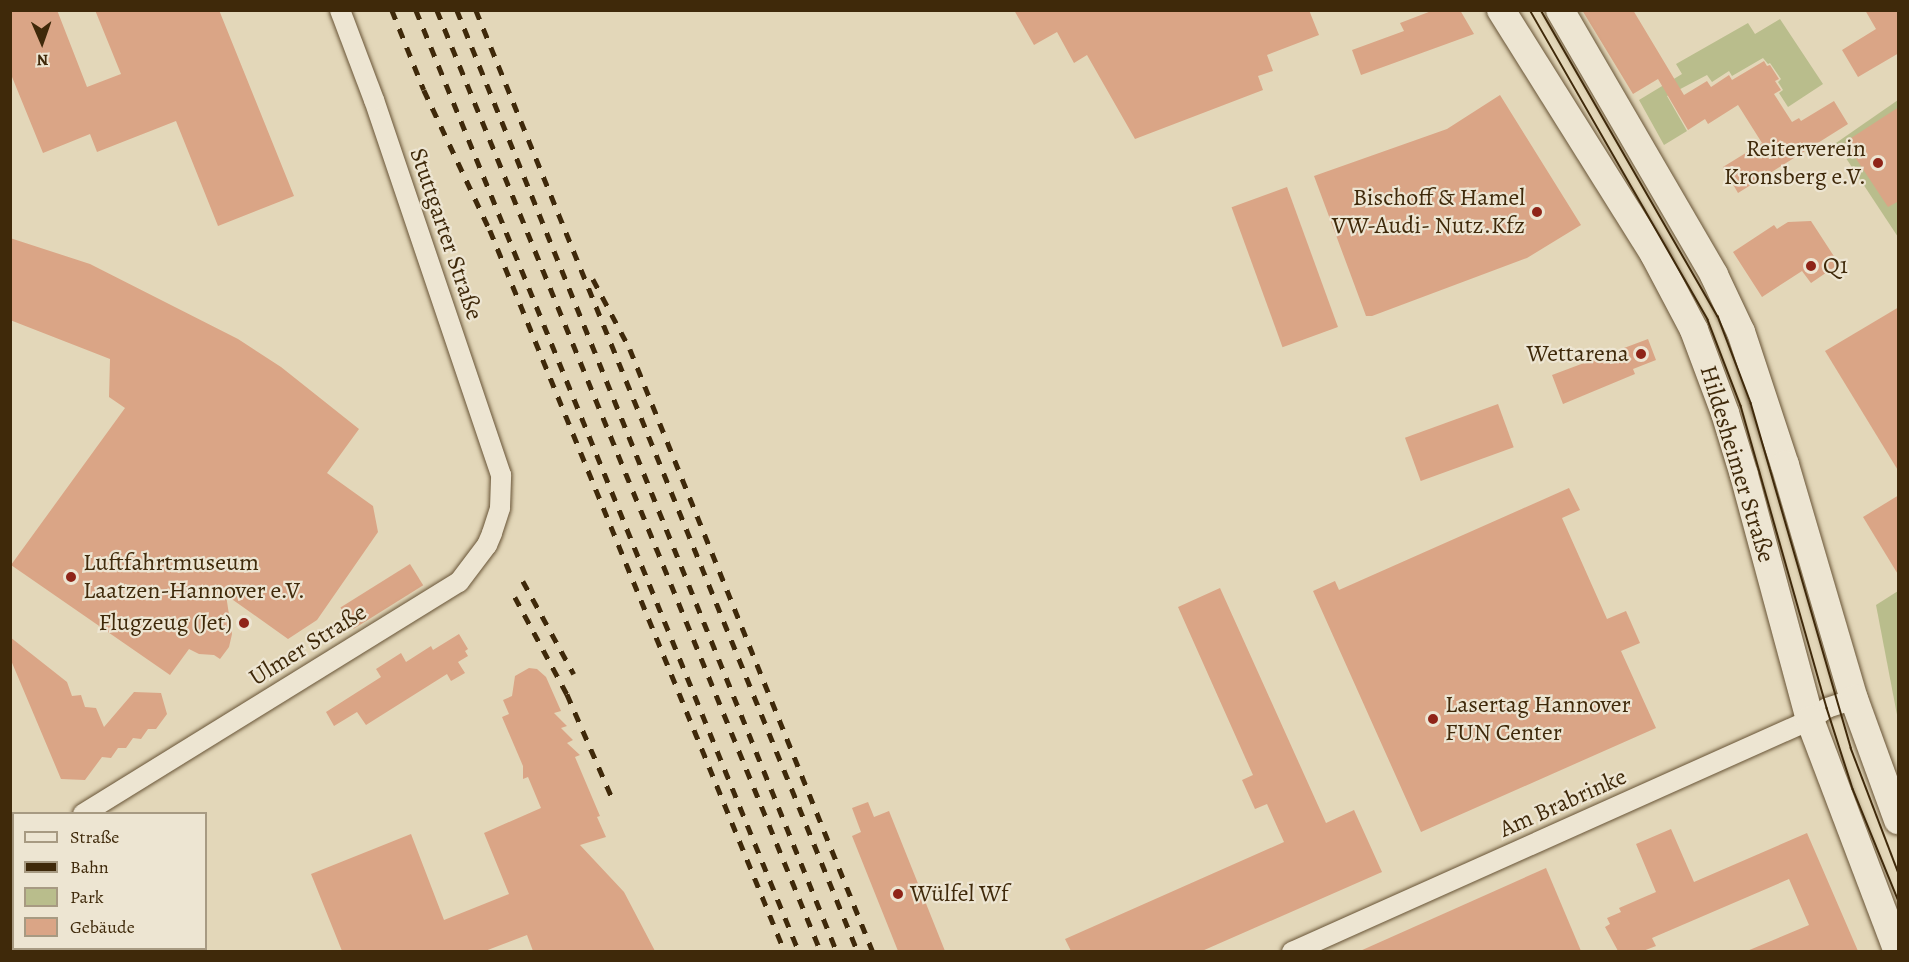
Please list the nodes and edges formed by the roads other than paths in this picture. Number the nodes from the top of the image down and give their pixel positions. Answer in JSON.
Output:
{"nodes":[{"id":1,"x":340,"y":10,"type":"edge"},
{"id":2,"x":1502,"y":10,"type":"edge"},
{"id":3,"x":1560,"y":10,"type":"edge"},
{"id":4,"x":501,"y":475,"type":"joint"},
{"id":5,"x":1854,"y":699,"type":"junction"},
{"id":6,"x":1810,"y":720,"type":"junction"},
{"id":7,"x":84,"y":812,"type":"edge"},
{"id":8,"x":1899,"y":820,"type":"edge"},
{"id":9,"x":1292,"y":951,"type":"edge"},
{"id":10,"x":1898,"y":951,"type":"edge"}],
"edges":[{"from":1,"to":4,"type":"street","name":"Stuttgarter Straße"},
{"from":2,"to":6,"type":"main road","name":"Hildesheimer Straße"},
{"from":3,"to":5,"type":"main road","name":"Hildesheimer Straße"},
{"from":4,"to":7,"type":"street","name":"Ulmer Straße"},
{"from":5,"to":6,"type":"street","name":"Am Brabrinke"},
{"from":5,"to":8,"type":"main road","name":"Hildesheimer Straße"},
{"from":6,"to":9,"type":"street","name":"Am Brabrinke"},
{"from":6,"to":10,"type":"main road","name":"Hildesheimer Straße"}]}
